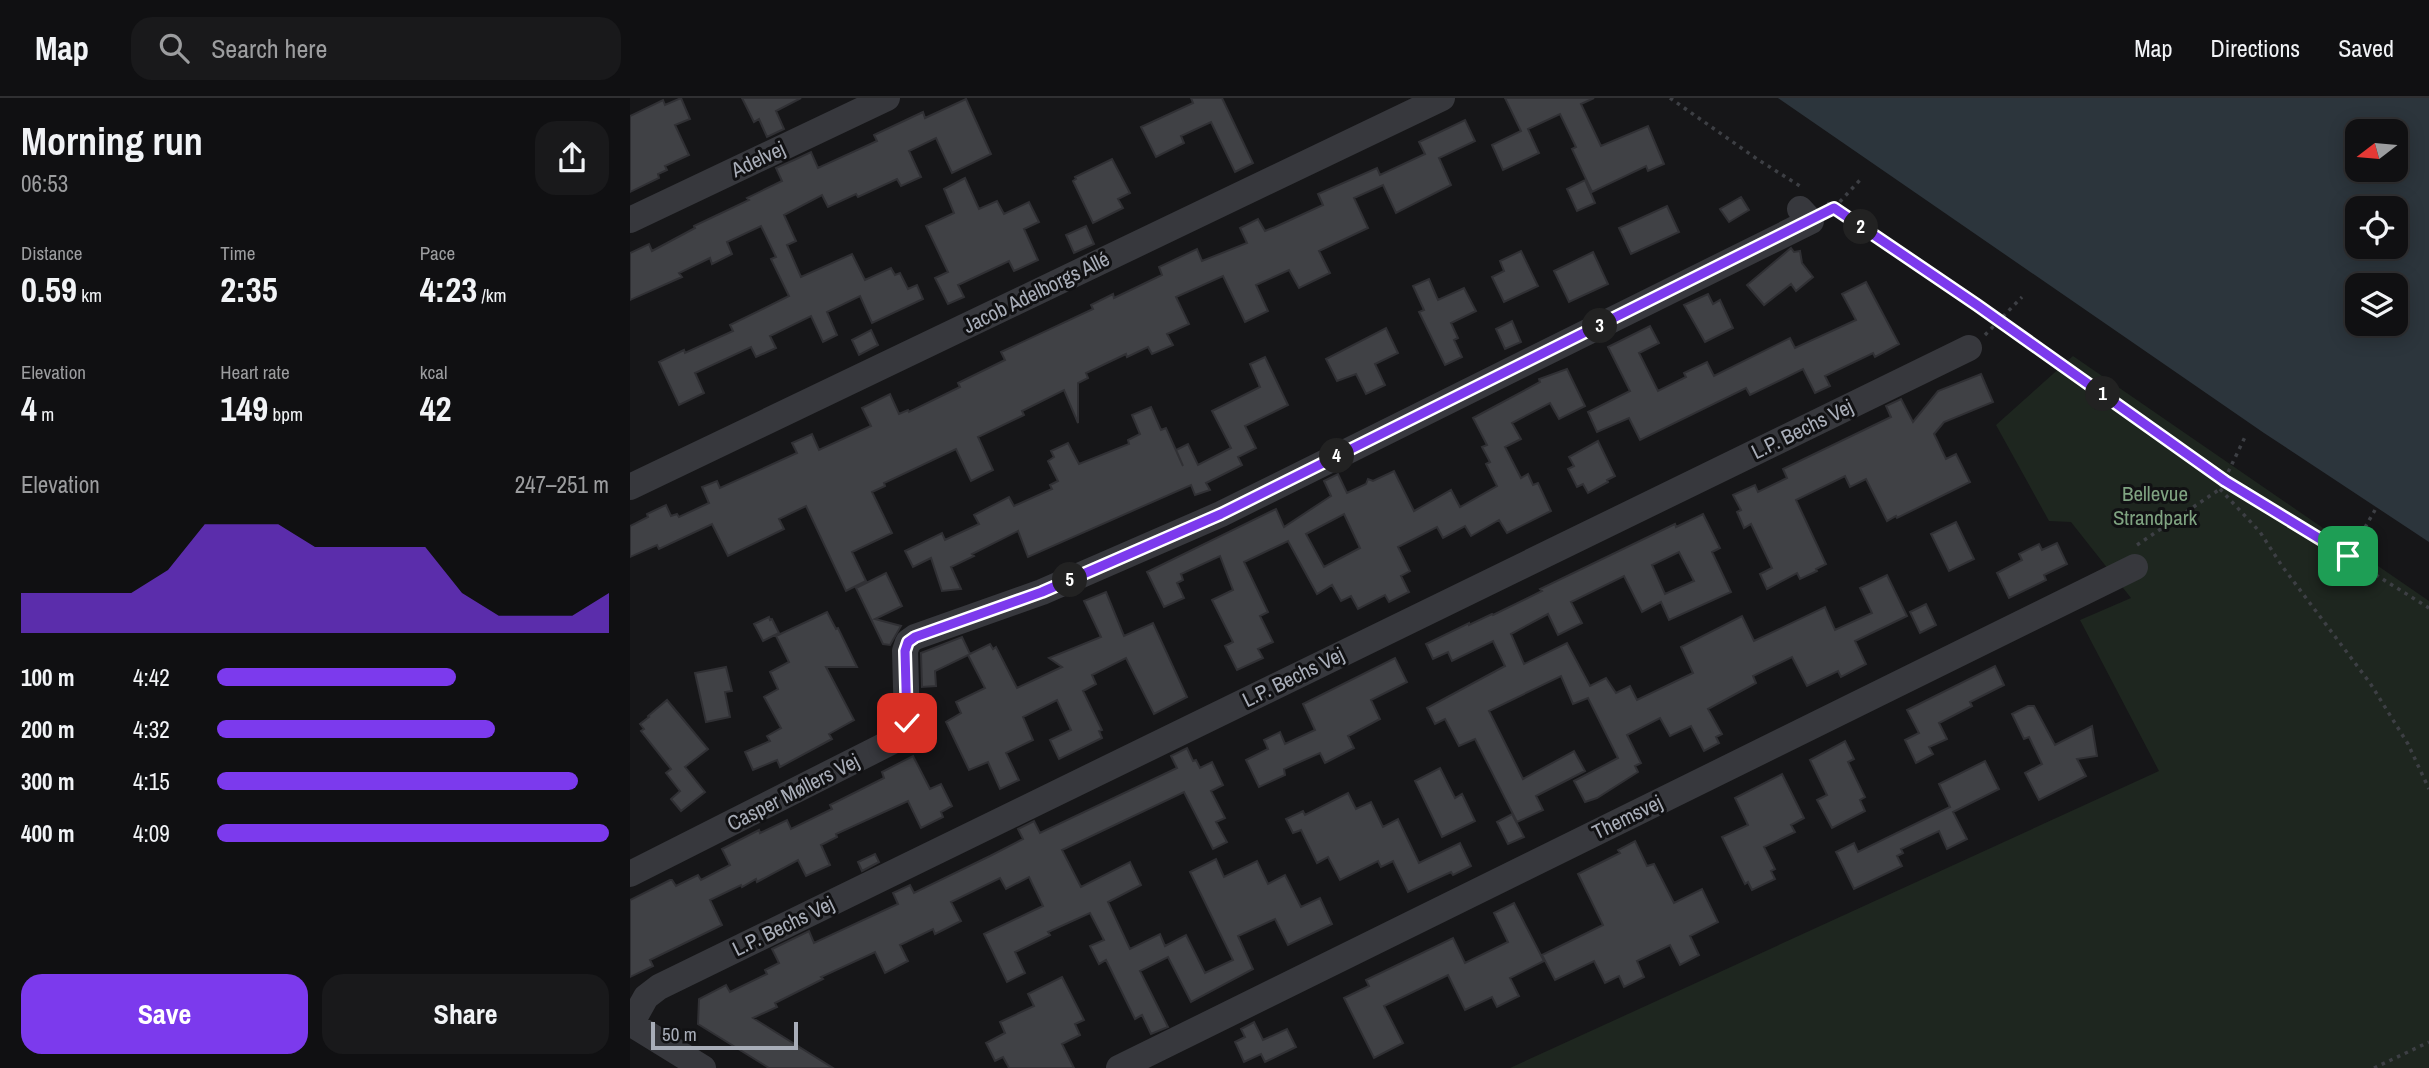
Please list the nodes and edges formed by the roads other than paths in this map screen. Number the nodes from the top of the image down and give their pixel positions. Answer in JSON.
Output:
{"nodes":[{"id":1,"x":887,"y":98,"type":"edge"},
{"id":2,"x":1442,"y":98,"type":"edge"},
{"id":3,"x":1811,"y":206,"type":"road end"},
{"id":4,"x":630,"y":220,"type":"edge"},
{"id":5,"x":1969,"y":348,"type":"road end"},
{"id":6,"x":630,"y":487,"type":"edge"},
{"id":7,"x":2136,"y":567,"type":"road end"},
{"id":8,"x":630,"y":874,"type":"edge"},
{"id":9,"x":630,"y":1023,"type":"edge"},
{"id":10,"x":670,"y":1060,"type":"edge"},
{"id":11,"x":703,"y":1068,"type":"edge"},
{"id":12,"x":1119,"y":1068,"type":"edge"}],
"edges":[{"from":1,"to":4,"type":"street","name":"Adelvej"},
{"from":2,"to":6,"type":"street","name":"Jacob Adelborgs Allé"},
{"from":3,"to":8,"type":"street","name":"Casper Møllers Vej"},
{"from":5,"to":9,"type":"street","name":"L.P. Bechs Vej"},
{"from":7,"to":12,"type":"street","name":"Themsvej"},
{"from":9,"to":10,"type":"street"},
{"from":10,"to":11,"type":"street"}]}
